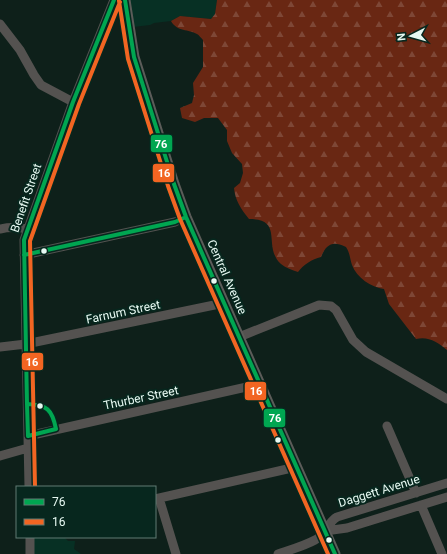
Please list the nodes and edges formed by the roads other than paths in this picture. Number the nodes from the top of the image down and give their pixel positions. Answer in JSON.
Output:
{"nodes":[{"id":1,"x":114,"y":0,"type":"edge"},
{"id":2,"x":125,"y":0,"type":"edge"},
{"id":3,"x":0,"y":24,"type":"edge"},
{"id":4,"x":74,"y":102,"type":"junction"},
{"id":5,"x":186,"y":217,"type":"junction"},
{"id":6,"x":0,"y":229,"type":"edge"},
{"id":7,"x":27,"y":230,"type":"junction"},
{"id":8,"x":24,"y":256,"type":"junction"},
{"id":9,"x":224,"y":302,"type":"junction"},
{"id":10,"x":239,"y":336,"type":"junction"},
{"id":11,"x":26,"y":344,"type":"junction"},
{"id":12,"x":0,"y":347,"type":"edge"},
{"id":13,"x":260,"y":384,"type":"junction"},
{"id":14,"x":447,"y":399,"type":"edge"},
{"id":15,"x":387,"y":426,"type":"dead end"},
{"id":16,"x":28,"y":436,"type":"junction"},
{"id":17,"x":28,"y":448,"type":"junction"},
{"id":18,"x":0,"y":456,"type":"edge"},
{"id":19,"x":296,"y":467,"type":"junction"},
{"id":20,"x":447,"y":483,"type":"edge"},
{"id":21,"x":29,"y":486,"type":"edge"},
{"id":22,"x":416,"y":493,"type":"junction"},
{"id":23,"x":447,"y":497,"type":"edge"},
{"id":24,"x":157,"y":499,"type":"edge"},
{"id":25,"x":421,"y":505,"type":"junction"},
{"id":26,"x":325,"y":531,"type":"junction"},
{"id":27,"x":30,"y":538,"type":"edge"},
{"id":28,"x":30,"y":554,"type":"edge"},
{"id":29,"x":176,"y":554,"type":"edge"},
{"id":30,"x":278,"y":554,"type":"edge"},
{"id":31,"x":335,"y":554,"type":"edge"},
{"id":32,"x":442,"y":554,"type":"edge"}],
"edges":[{"from":1,"to":4,"type":"street","name":"Benefit Street"},
{"from":2,"to":5,"type":"main road","name":"Central Avenue"},
{"from":3,"to":4,"type":"street"},
{"from":4,"to":7,"type":"street","name":"Benefit Street"},
{"from":5,"to":8,"type":"street"},
{"from":5,"to":9,"type":"main road","name":"Central Avenue"},
{"from":6,"to":7,"type":"street"},
{"from":7,"to":8,"type":"street","name":"Benefit Street"},
{"from":8,"to":11,"type":"street","name":"Benefit Street"},
{"from":9,"to":10,"type":"main road","name":"Central Avenue"},
{"from":9,"to":11,"type":"street","name":"Farnum Street"},
{"from":10,"to":13,"type":"main road","name":"Central Avenue"},
{"from":10,"to":14,"type":"street"},
{"from":11,"to":12,"type":"street","name":"Farnum Street"},
{"from":11,"to":16,"type":"street","name":"Benefit Street"},
{"from":13,"to":16,"type":"street","name":"Thurber Street"},
{"from":13,"to":19,"type":"main road","name":"Central Avenue"},
{"from":15,"to":22,"type":"street"},
{"from":16,"to":17,"type":"street","name":"Benefit Street"},
{"from":17,"to":18,"type":"street"},
{"from":17,"to":21,"type":"street","name":"Benefit Street"},
{"from":19,"to":24,"type":"street"},
{"from":19,"to":26,"type":"main road","name":"Central Avenue"},
{"from":20,"to":22,"type":"street","name":"Daggett Avenue"},
{"from":22,"to":26,"type":"street","name":"Daggett Avenue"},
{"from":23,"to":25,"type":"street","name":"Daggett Avenue"},
{"from":24,"to":29,"type":"street"},
{"from":25,"to":26,"type":"street","name":"Daggett Avenue"},
{"from":25,"to":32,"type":"street"},
{"from":26,"to":30,"type":"street","name":"Daggett Avenue"},
{"from":26,"to":31,"type":"main road","name":"Central Avenue"},
{"from":27,"to":28,"type":"street"}]}
